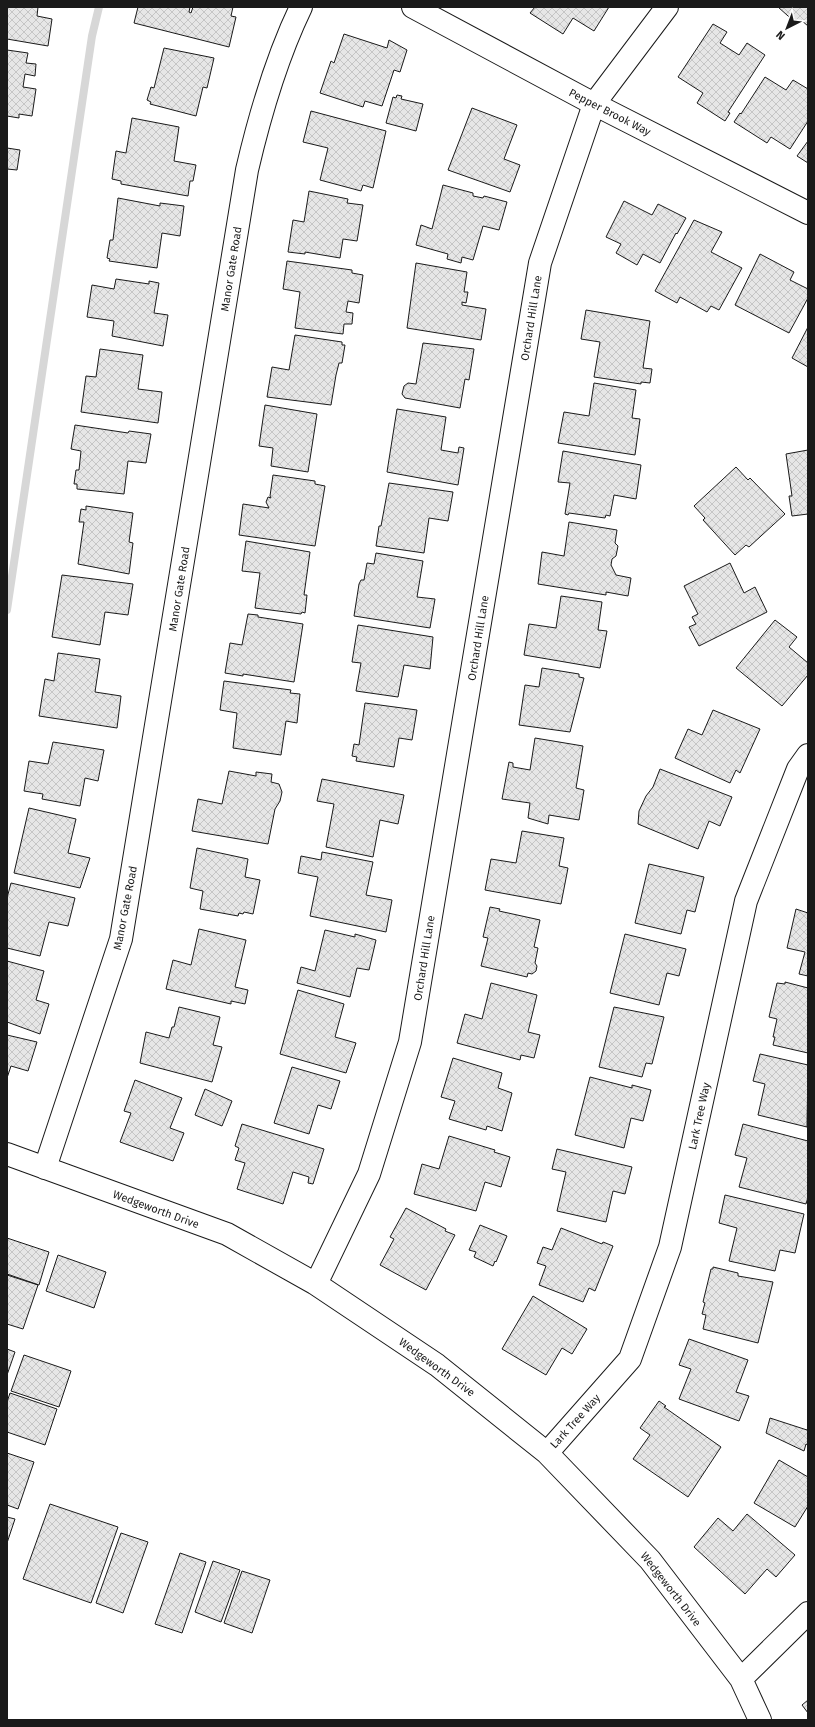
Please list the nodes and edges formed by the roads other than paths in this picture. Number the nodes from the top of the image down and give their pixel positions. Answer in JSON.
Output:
{"nodes":[{"id":1,"x":301,"y":7,"type":"edge"},
{"id":2,"x":414,"y":7,"type":"edge"},
{"id":3,"x":666,"y":7,"type":"edge"},
{"id":4,"x":594,"y":104,"type":"junction"},
{"id":5,"x":808,"y":213,"type":"edge"},
{"id":6,"x":808,"y":755,"type":"edge"},
{"id":7,"x":7,"y":1154,"type":"edge"},
{"id":8,"x":45,"y":1168,"type":"junction"},
{"id":9,"x":316,"y":1284,"type":"junction"},
{"id":10,"x":547,"y":1453,"type":"junction"},
{"id":11,"x":808,"y":1613,"type":"edge"},
{"id":12,"x":741,"y":1679,"type":"junction"},
{"id":13,"x":760,"y":1720,"type":"edge"}],
"edges":[{"from":1,"to":8,"type":"street","name":"Manor Gate Road"},
{"from":2,"to":4,"type":"street","name":"Pepper Brook Way"},
{"from":3,"to":4,"type":"street","name":"Orchard Hill Lane"},
{"from":4,"to":5,"type":"street","name":"Pepper Brook Way"},
{"from":4,"to":9,"type":"street","name":"Orchard Hill Lane"},
{"from":6,"to":10,"type":"street","name":"Lark Tree Way"},
{"from":7,"to":8,"type":"street","name":"Wedgeworth Drive"},
{"from":8,"to":9,"type":"street","name":"Wedgeworth Drive"},
{"from":9,"to":10,"type":"street","name":"Wedgeworth Drive"},
{"from":10,"to":12,"type":"street","name":"Wedgeworth Drive"},
{"from":11,"to":12,"type":"street"},
{"from":12,"to":13,"type":"street","name":"Wedgeworth Drive"}]}
